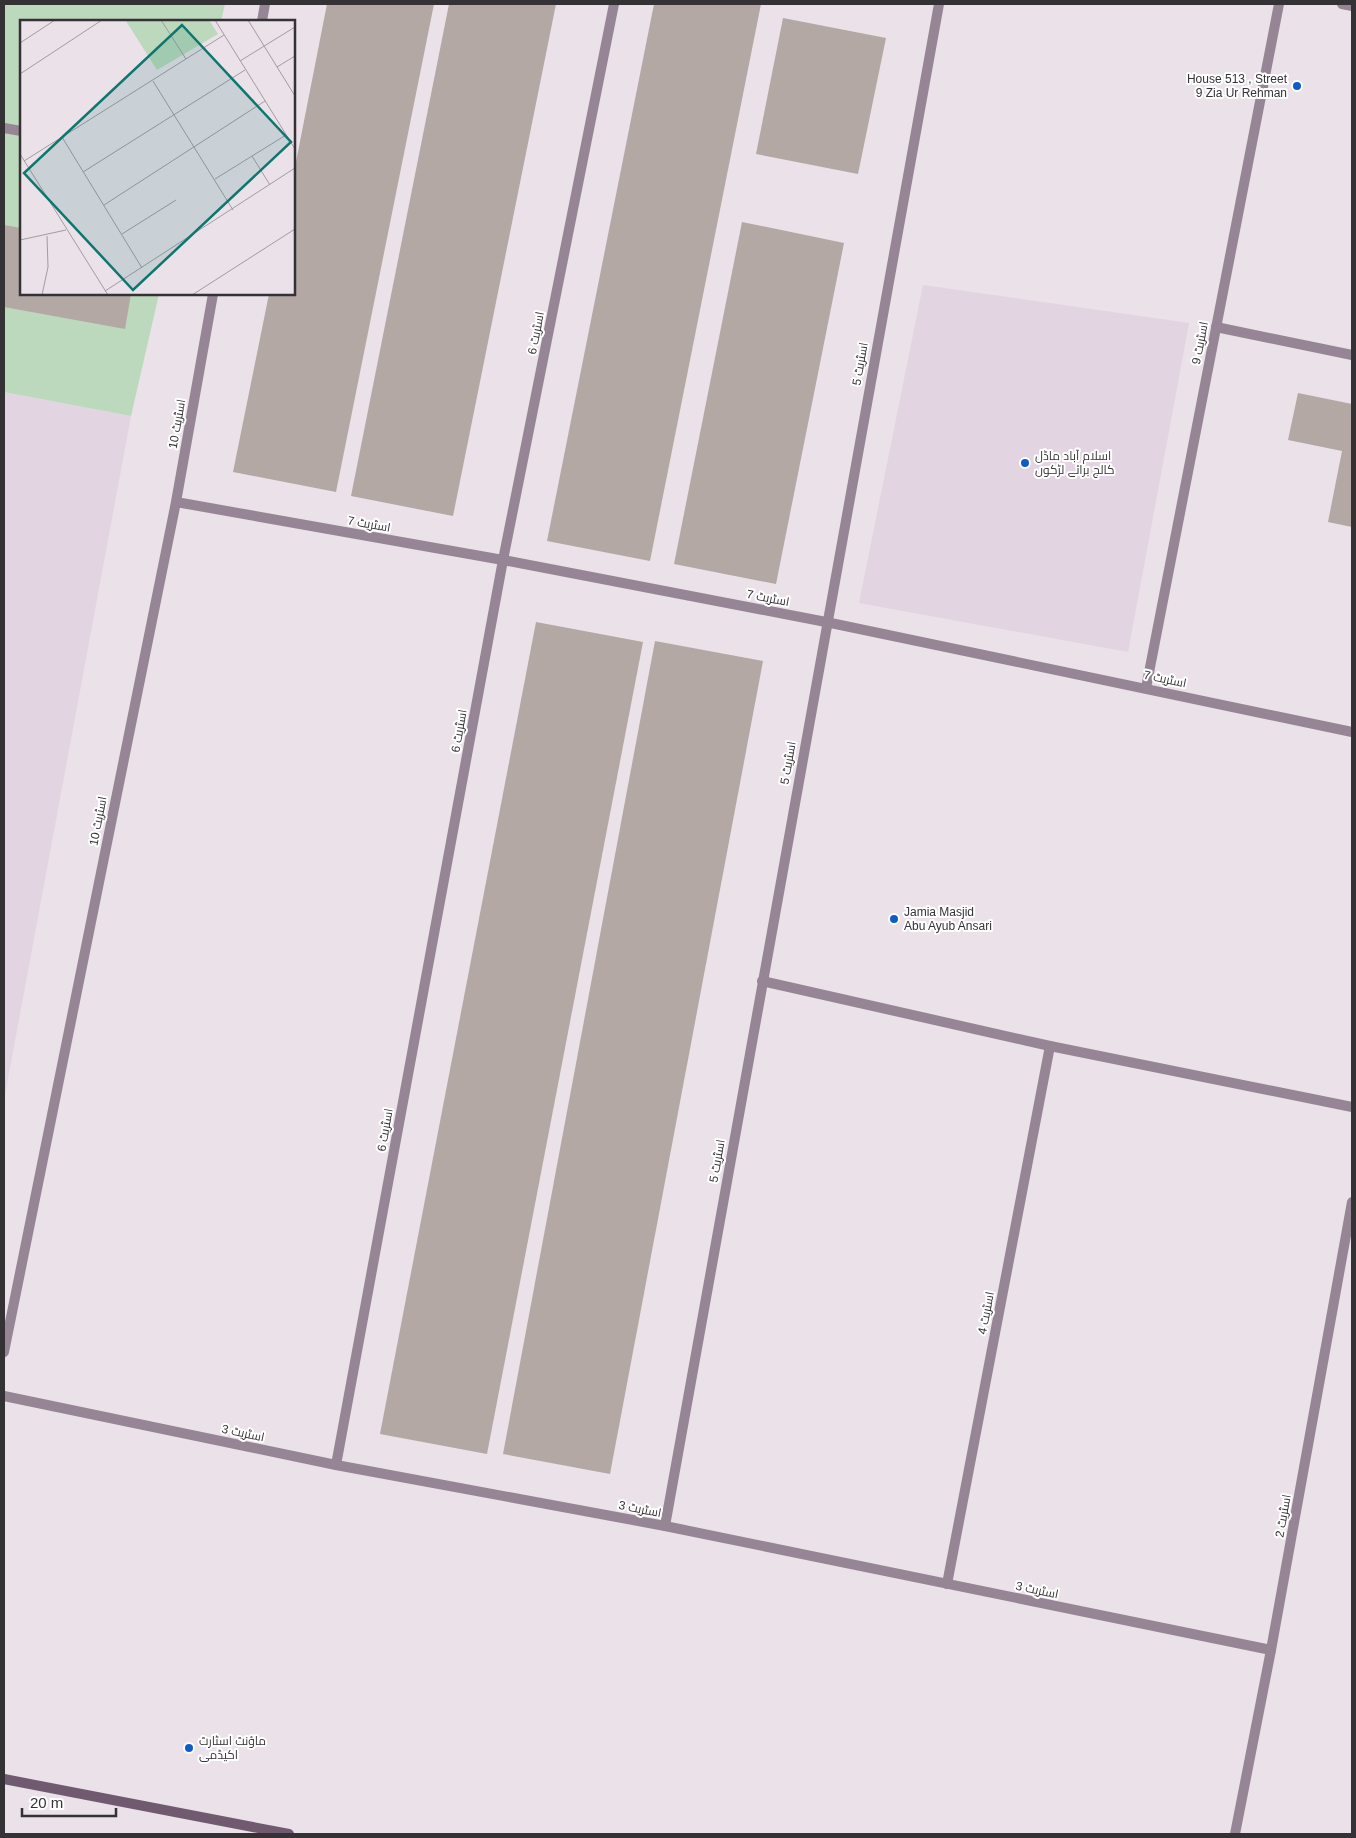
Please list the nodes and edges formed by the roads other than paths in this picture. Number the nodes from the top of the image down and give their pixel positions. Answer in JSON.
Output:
{"nodes":[{"id":1,"x":265,"y":4,"type":"edge"},
{"id":2,"x":614,"y":4,"type":"edge"},
{"id":3,"x":939,"y":4,"type":"edge"},
{"id":4,"x":1279,"y":4,"type":"edge"},
{"id":5,"x":1342,"y":4,"type":"edge"},
{"id":6,"x":1352,"y":6,"type":"edge"},
{"id":7,"x":262,"y":20,"type":"edge"},
{"id":8,"x":4,"y":128,"type":"edge"},
{"id":9,"x":20,"y":131,"type":"edge"},
{"id":10,"x":213,"y":295,"type":"edge"},
{"id":11,"x":1216,"y":327,"type":"junction"},
{"id":12,"x":1352,"y":354,"type":"edge"},
{"id":13,"x":176,"y":502,"type":"junction"},
{"id":14,"x":503,"y":560,"type":"junction"},
{"id":15,"x":826,"y":622,"type":"junction"},
{"id":16,"x":1146,"y":688,"type":"junction"},
{"id":17,"x":1352,"y":732,"type":"edge"},
{"id":18,"x":762,"y":981,"type":"junction"},
{"id":19,"x":1050,"y":1046,"type":"junction"},
{"id":20,"x":1352,"y":1107,"type":"edge"},
{"id":21,"x":1352,"y":1202,"type":"edge"},
{"id":22,"x":4,"y":1352,"type":"edge"},
{"id":23,"x":4,"y":1396,"type":"edge"},
{"id":24,"x":336,"y":1465,"type":"junction"},
{"id":25,"x":665,"y":1526,"type":"junction"},
{"id":26,"x":947,"y":1584,"type":"junction"},
{"id":27,"x":1271,"y":1650,"type":"junction"},
{"id":28,"x":4,"y":1779,"type":"edge"},
{"id":29,"x":289,"y":1834,"type":"edge"},
{"id":30,"x":1235,"y":1834,"type":"edge"}],
"edges":[{"from":1,"to":7,"type":"street"},
{"from":2,"to":14,"type":"street","name":"اسٹریٹ 6"},
{"from":3,"to":15,"type":"street","name":"اسٹریٹ 5"},
{"from":4,"to":11,"type":"street","name":"اسٹریٹ 9"},
{"from":5,"to":6,"type":"street"},
{"from":8,"to":9,"type":"street"},
{"from":10,"to":13,"type":"street","name":"اسٹریٹ 10"},
{"from":11,"to":12,"type":"street"},
{"from":11,"to":16,"type":"street","name":"اسٹریٹ 9"},
{"from":13,"to":14,"type":"street","name":"اسٹریٹ 7"},
{"from":13,"to":22,"type":"street","name":"اسٹریٹ 10"},
{"from":14,"to":15,"type":"street","name":"اسٹریٹ 7"},
{"from":14,"to":24,"type":"street","name":"اسٹریٹ 6"},
{"from":15,"to":16,"type":"street","name":"اسٹریٹ 7"},
{"from":15,"to":18,"type":"street","name":"اسٹریٹ 5"},
{"from":16,"to":17,"type":"street","name":"اسٹریٹ 7"},
{"from":18,"to":19,"type":"street"},
{"from":18,"to":25,"type":"street","name":"اسٹریٹ 5"},
{"from":19,"to":20,"type":"street"},
{"from":19,"to":26,"type":"street","name":"اسٹریٹ 4"},
{"from":21,"to":27,"type":"street","name":"اسٹریٹ 2"},
{"from":23,"to":24,"type":"street","name":"اسٹریٹ 3"},
{"from":24,"to":25,"type":"street","name":"اسٹریٹ 3"},
{"from":25,"to":26,"type":"street","name":"اسٹریٹ 3"},
{"from":26,"to":27,"type":"street","name":"اسٹریٹ 3"},
{"from":27,"to":30,"type":"street","name":"اسٹریٹ 2"},
{"from":28,"to":29,"type":"main road"}]}
